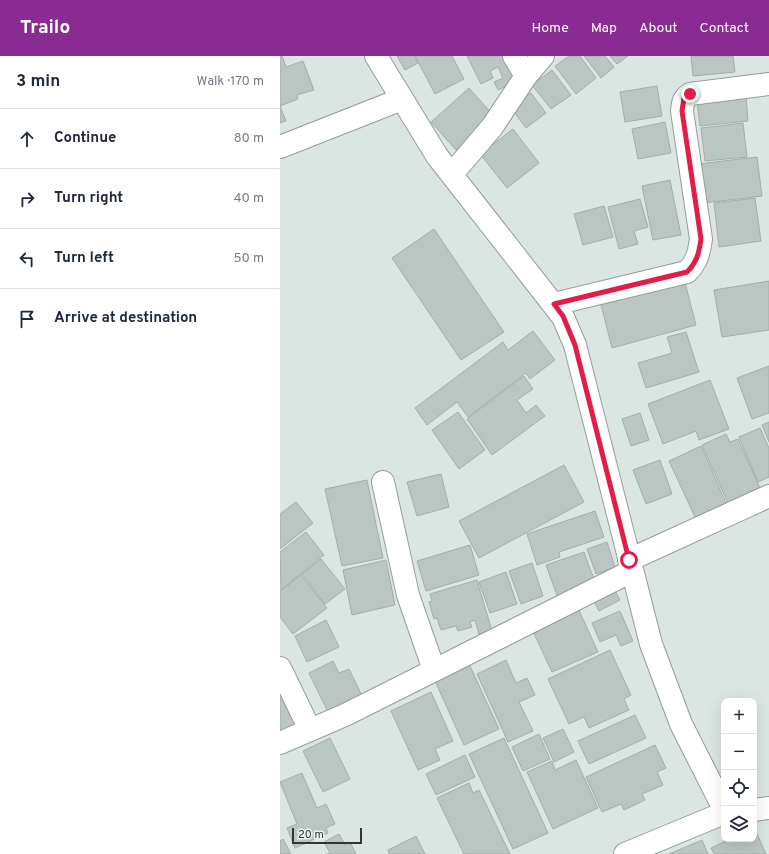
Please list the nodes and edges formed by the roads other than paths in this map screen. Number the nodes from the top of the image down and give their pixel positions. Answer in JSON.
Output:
{"nodes":[{"id":1,"x":376,"y":56,"type":"edge"},
{"id":2,"x":514,"y":56,"type":"edge"},
{"id":3,"x":543,"y":56,"type":"edge"},
{"id":4,"x":526,"y":76,"type":"junction"},
{"id":5,"x":769,"y":84,"type":"edge"},
{"id":6,"x":402,"y":99,"type":"junction"},
{"id":7,"x":280,"y":147,"type":"edge"},
{"id":8,"x":452,"y":174,"type":"junction"},
{"id":9,"x":554,"y":304,"type":"junction"},
{"id":10,"x":383,"y":482,"type":"dead end"},
{"id":11,"x":769,"y":496,"type":"edge"},
{"id":12,"x":630,"y":566,"type":"junction"},
{"id":13,"x":280,"y":668,"type":"edge"},
{"id":14,"x":434,"y":670,"type":"junction"},
{"id":15,"x":310,"y":730,"type":"junction"},
{"id":16,"x":280,"y":743,"type":"edge"},
{"id":17,"x":722,"y":806,"type":"edge"},
{"id":18,"x":769,"y":808,"type":"edge"},
{"id":19,"x":757,"y":810,"type":"edge"},
{"id":20,"x":721,"y":814,"type":"edge"},
{"id":21,"x":625,"y":854,"type":"edge"}],
"edges":[{"from":1,"to":6,"type":"street"},
{"from":2,"to":4,"type":"street"},
{"from":3,"to":4,"type":"street"},
{"from":4,"to":8,"type":"street"},
{"from":5,"to":9,"type":"street"},
{"from":6,"to":7,"type":"street"},
{"from":6,"to":8,"type":"street"},
{"from":8,"to":9,"type":"street"},
{"from":9,"to":12,"type":"street"},
{"from":10,"to":14,"type":"street"},
{"from":11,"to":12,"type":"street"},
{"from":12,"to":14,"type":"street"},
{"from":12,"to":17,"type":"street"},
{"from":13,"to":15,"type":"street"},
{"from":14,"to":15,"type":"street"},
{"from":15,"to":16,"type":"street"},
{"from":18,"to":19,"type":"street"},
{"from":20,"to":21,"type":"street"}]}
